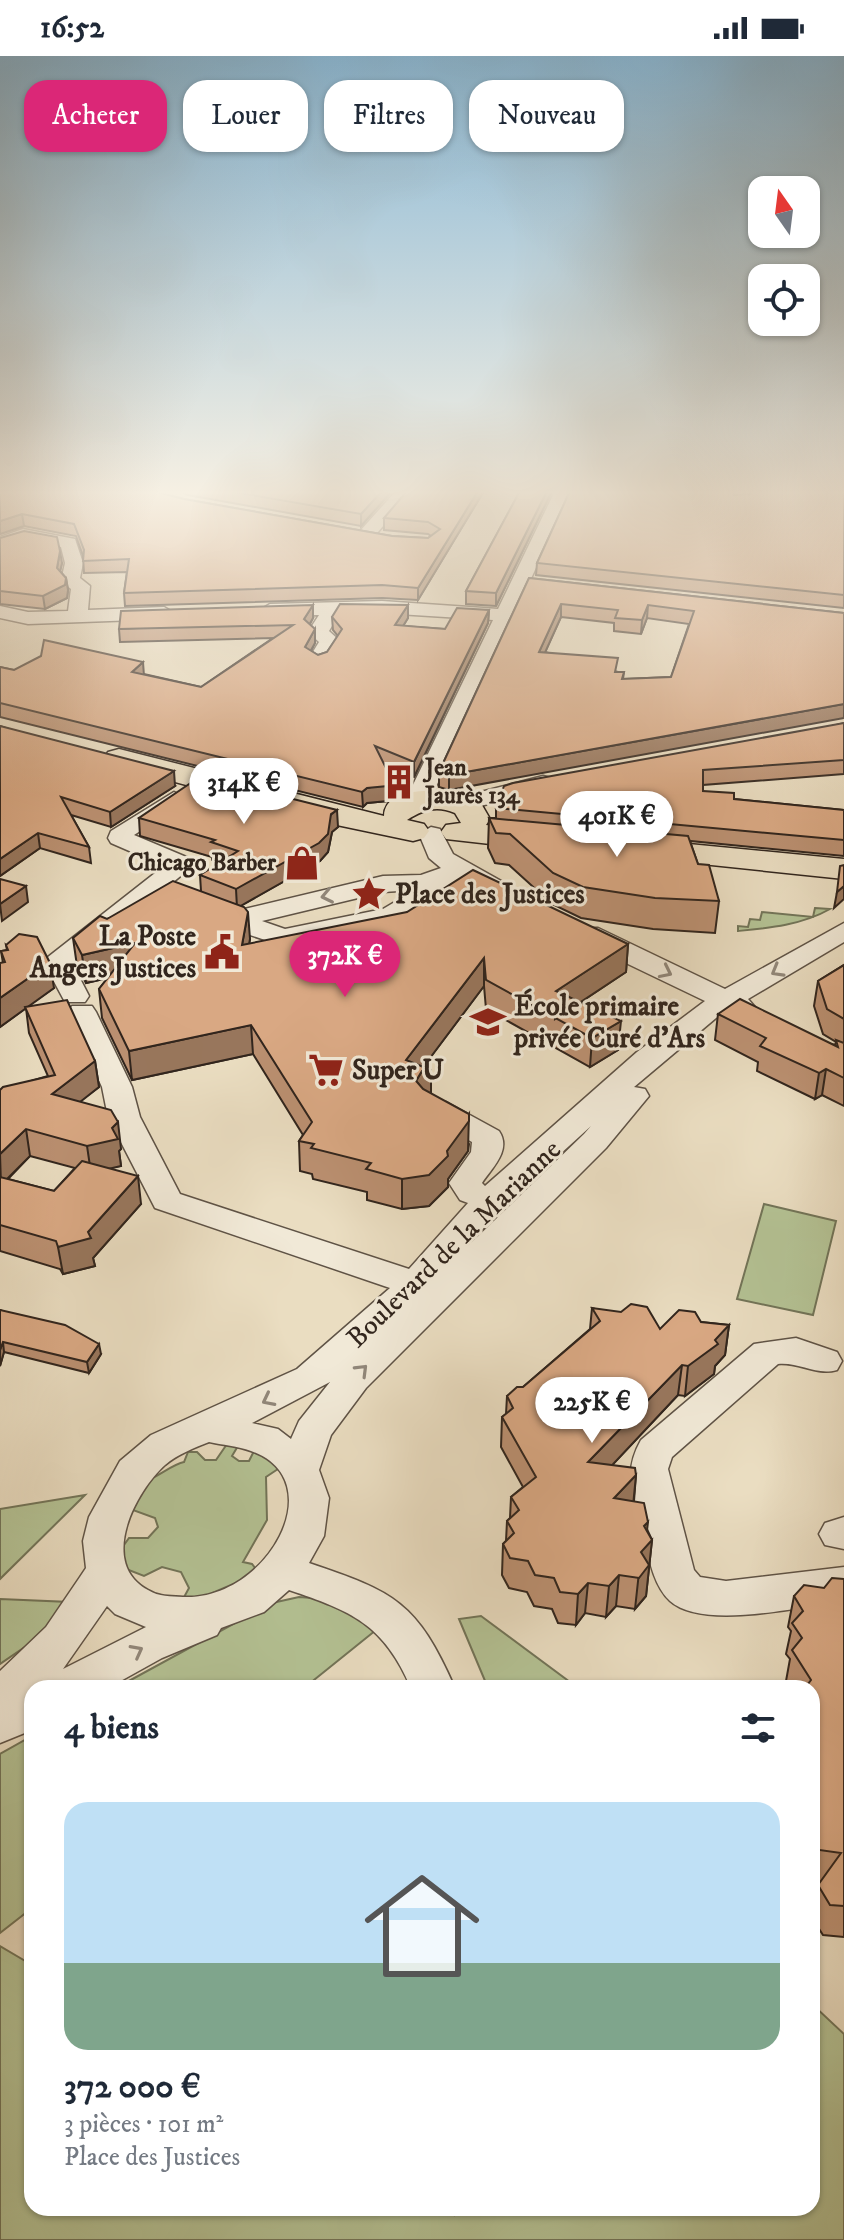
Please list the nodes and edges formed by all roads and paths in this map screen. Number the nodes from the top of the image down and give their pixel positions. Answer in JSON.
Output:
{"nodes":[{"id":1,"x":80,"y":593,"type":"edge"},
{"id":2,"x":515,"y":593,"type":"edge"},
{"id":3,"x":333,"y":608,"type":"junction"},
{"id":4,"x":251,"y":611,"type":"edge"},
{"id":5,"x":0,"y":612,"type":"edge"},
{"id":6,"x":188,"y":613,"type":"edge"},
{"id":7,"x":505,"y":615,"type":"junction"},
{"id":8,"x":77,"y":616,"type":"junction"},
{"id":9,"x":28,"y":618,"type":"junction"},
{"id":10,"x":0,"y":636,"type":"edge"},
{"id":11,"x":318,"y":660,"type":"edge"},
{"id":12,"x":87,"y":750,"type":"edge"},
{"id":13,"x":569,"y":778,"type":"edge"},
{"id":14,"x":203,"y":779,"type":"junction"},
{"id":15,"x":441,"y":829,"type":"junction"},
{"id":16,"x":844,"y":869,"type":"edge"},
{"id":17,"x":175,"y":896,"type":"junction"},
{"id":18,"x":525,"y":904,"type":"edge"},
{"id":19,"x":561,"y":921,"type":"edge"},
{"id":20,"x":844,"y":931,"type":"edge"},
{"id":21,"x":844,"y":955,"type":"edge"},
{"id":22,"x":746,"y":1009,"type":"junction"},
{"id":23,"x":435,"y":1109,"type":"edge"},
{"id":24,"x":490,"y":1200,"type":"junction"},
{"id":25,"x":429,"y":1288,"type":"junction"},
{"id":26,"x":824,"y":1361,"type":"dead end"},
{"id":27,"x":207,"y":1428,"type":"junction"},
{"id":28,"x":302,"y":1465,"type":"junction"},
{"id":29,"x":106,"y":1569,"type":"junction"},
{"id":30,"x":284,"y":1571,"type":"junction"},
{"id":31,"x":844,"y":1584,"type":"edge"},
{"id":32,"x":236,"y":1609,"type":"junction"},
{"id":33,"x":83,"y":1680,"type":"edge"},
{"id":34,"x":430,"y":1680,"type":"edge"},
{"id":35,"x":0,"y":1696,"type":"edge"},
{"id":36,"x":24,"y":1712,"type":"edge"},
{"id":37,"x":0,"y":1724,"type":"edge"}],
"edges":[{"from":1,"to":8,"type":"street"},
{"from":2,"to":7,"type":"street"},
{"from":3,"to":4,"type":"street"},
{"from":3,"to":7,"type":"street"},
{"from":3,"to":11,"type":"street"},
{"from":5,"to":9,"type":"street"},
{"from":6,"to":8,"type":"street"},
{"from":7,"to":15,"type":"street"},
{"from":8,"to":9,"type":"street"},
{"from":9,"to":10,"type":"street"},
{"from":12,"to":14,"type":"main road"},
{"from":13,"to":15,"type":"street"},
{"from":14,"to":15,"type":"main road"},
{"from":14,"to":17,"type":"street"},
{"from":15,"to":16,"type":"main road"},
{"from":15,"to":17,"type":"street"},
{"from":15,"to":18,"type":"street"},
{"from":17,"to":25,"type":"street"},
{"from":19,"to":22,"type":"street","one_way":true},
{"from":20,"to":22,"type":"street","name":"Boulevard de la Marianne","one_way":true},
{"from":21,"to":22,"type":"street","name":"Boulevard de la Marianne"},
{"from":22,"to":24,"type":"street","name":"Boulevard de la Marianne"},
{"from":22,"to":25,"type":"street","name":"Boulevard de la Marianne"},
{"from":23,"to":24,"type":"street"},
{"from":24,"to":25,"type":"street","name":"Boulevard de la Marianne"},
{"from":25,"to":27,"type":"street","name":"Boulevard de la Marianne","one_way":true},
{"from":28,"to":25,"type":"street","name":"Boulevard de la Marianne","one_way":true},
{"from":26,"to":31,"type":"street"},
{"from":27,"to":28,"type":"street"},
{"from":27,"to":29,"type":"street","name":"Boulevard de la Marianne"},
{"from":28,"to":30,"type":"street","name":"Boulevard de la Marianne"},
{"from":29,"to":32,"type":"street","name":"Boulevard de la Marianne"},
{"from":29,"to":35,"type":"street","name":"Boulevard de la Marianne"},
{"from":30,"to":32,"type":"street","name":"Boulevard de la Marianne"},
{"from":30,"to":34,"type":"street"},
{"from":33,"to":32,"type":"street","name":"Boulevard de la Marianne","one_way":true},
{"from":36,"to":37,"type":"street"}]}
